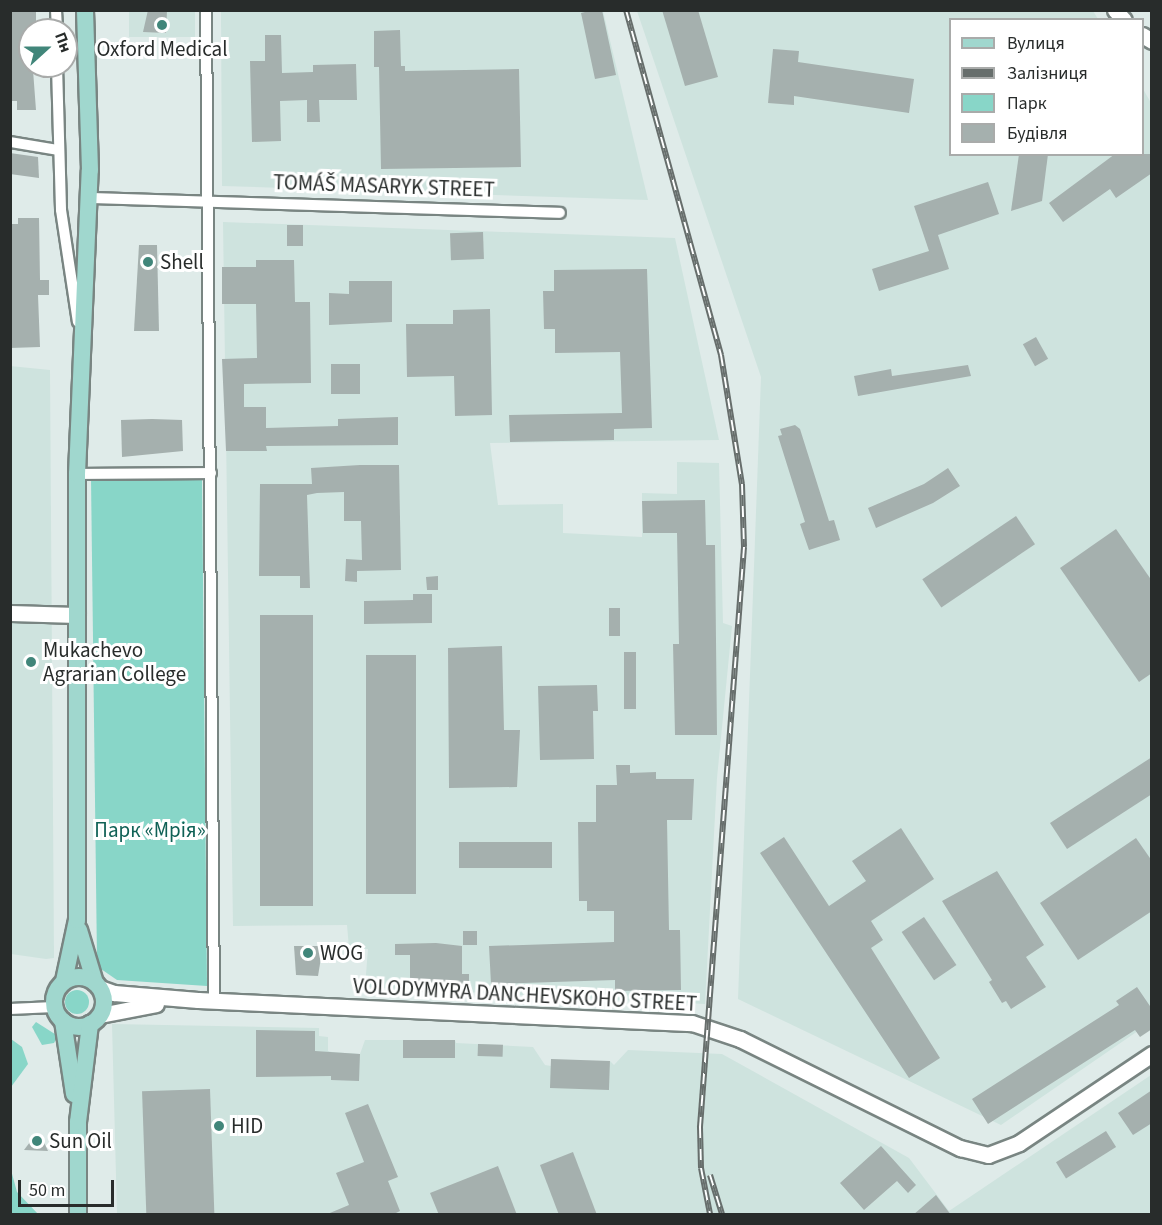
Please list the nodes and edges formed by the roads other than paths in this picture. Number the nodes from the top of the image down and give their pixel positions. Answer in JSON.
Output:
{"nodes":[{"id":1,"x":85,"y":10,"type":"edge"},
{"id":2,"x":206,"y":10,"type":"edge"},
{"id":3,"x":57,"y":78,"type":"edge"},
{"id":4,"x":10,"y":142,"type":"edge"},
{"id":5,"x":58,"y":150,"type":"junction"},
{"id":6,"x":89,"y":198,"type":"junction"},
{"id":7,"x":207,"y":203,"type":"junction"},
{"id":8,"x":560,"y":213,"type":"dead end"},
{"id":9,"x":81,"y":332,"type":"junction"},
{"id":10,"x":211,"y":473,"type":"junction"},
{"id":11,"x":77,"y":474,"type":"junction"},
{"id":12,"x":10,"y":613,"type":"edge"},
{"id":13,"x":77,"y":615,"type":"junction"},
{"id":14,"x":77,"y":920,"type":"junction"},
{"id":15,"x":64,"y":981,"type":"junction"},
{"id":16,"x":98,"y":986,"type":"junction"},
{"id":17,"x":198,"y":1000,"type":"junction"},
{"id":18,"x":214,"y":1000,"type":"junction"},
{"id":19,"x":10,"y":1009,"type":"edge"},
{"id":20,"x":59,"y":1014,"type":"junction"},
{"id":21,"x":95,"y":1020,"type":"junction"},
{"id":22,"x":1152,"y":1054,"type":"edge"},
{"id":23,"x":78,"y":1122,"type":"junction"},
{"id":24,"x":78,"y":1215,"type":"edge"}],
"edges":[{"from":1,"to":6,"type":"main road"},
{"from":2,"to":7,"type":"street"},
{"from":3,"to":5,"type":"street"},
{"from":4,"to":5,"type":"street"},
{"from":5,"to":9,"type":"street"},
{"from":6,"to":7,"type":"street","name":"TOMÁŠ MASARYK STREET"},
{"from":6,"to":9,"type":"main road"},
{"from":7,"to":8,"type":"street","name":"TOMÁŠ MASARYK STREET"},
{"from":7,"to":10,"type":"street"},
{"from":9,"to":11,"type":"main road"},
{"from":10,"to":11,"type":"street"},
{"from":10,"to":18,"type":"street"},
{"from":11,"to":13,"type":"main road"},
{"from":12,"to":13,"type":"street"},
{"from":13,"to":14,"type":"main road"},
{"from":14,"to":15,"type":"main road"},
{"from":14,"to":16,"type":"main road"},
{"from":15,"to":16,"type":"main road"},
{"from":15,"to":20,"type":"main road"},
{"from":16,"to":17,"type":"street","name":"VOLODYMYRA DANCHEVSKOHO STREET"},
{"from":16,"to":21,"type":"main road"},
{"from":17,"to":18,"type":"street","name":"VOLODYMYRA DANCHEVSKOHO STREET"},
{"from":17,"to":21,"type":"street","name":"VOLODYMYRA DANCHEVSKOHO STREET"},
{"from":18,"to":22,"type":"street","name":"VOLODYMYRA DANCHEVSKOHO STREET"},
{"from":19,"to":20,"type":"street"},
{"from":20,"to":21,"type":"main road"},
{"from":20,"to":23,"type":"main road"},
{"from":21,"to":23,"type":"main road"},
{"from":23,"to":24,"type":"main road"}]}
